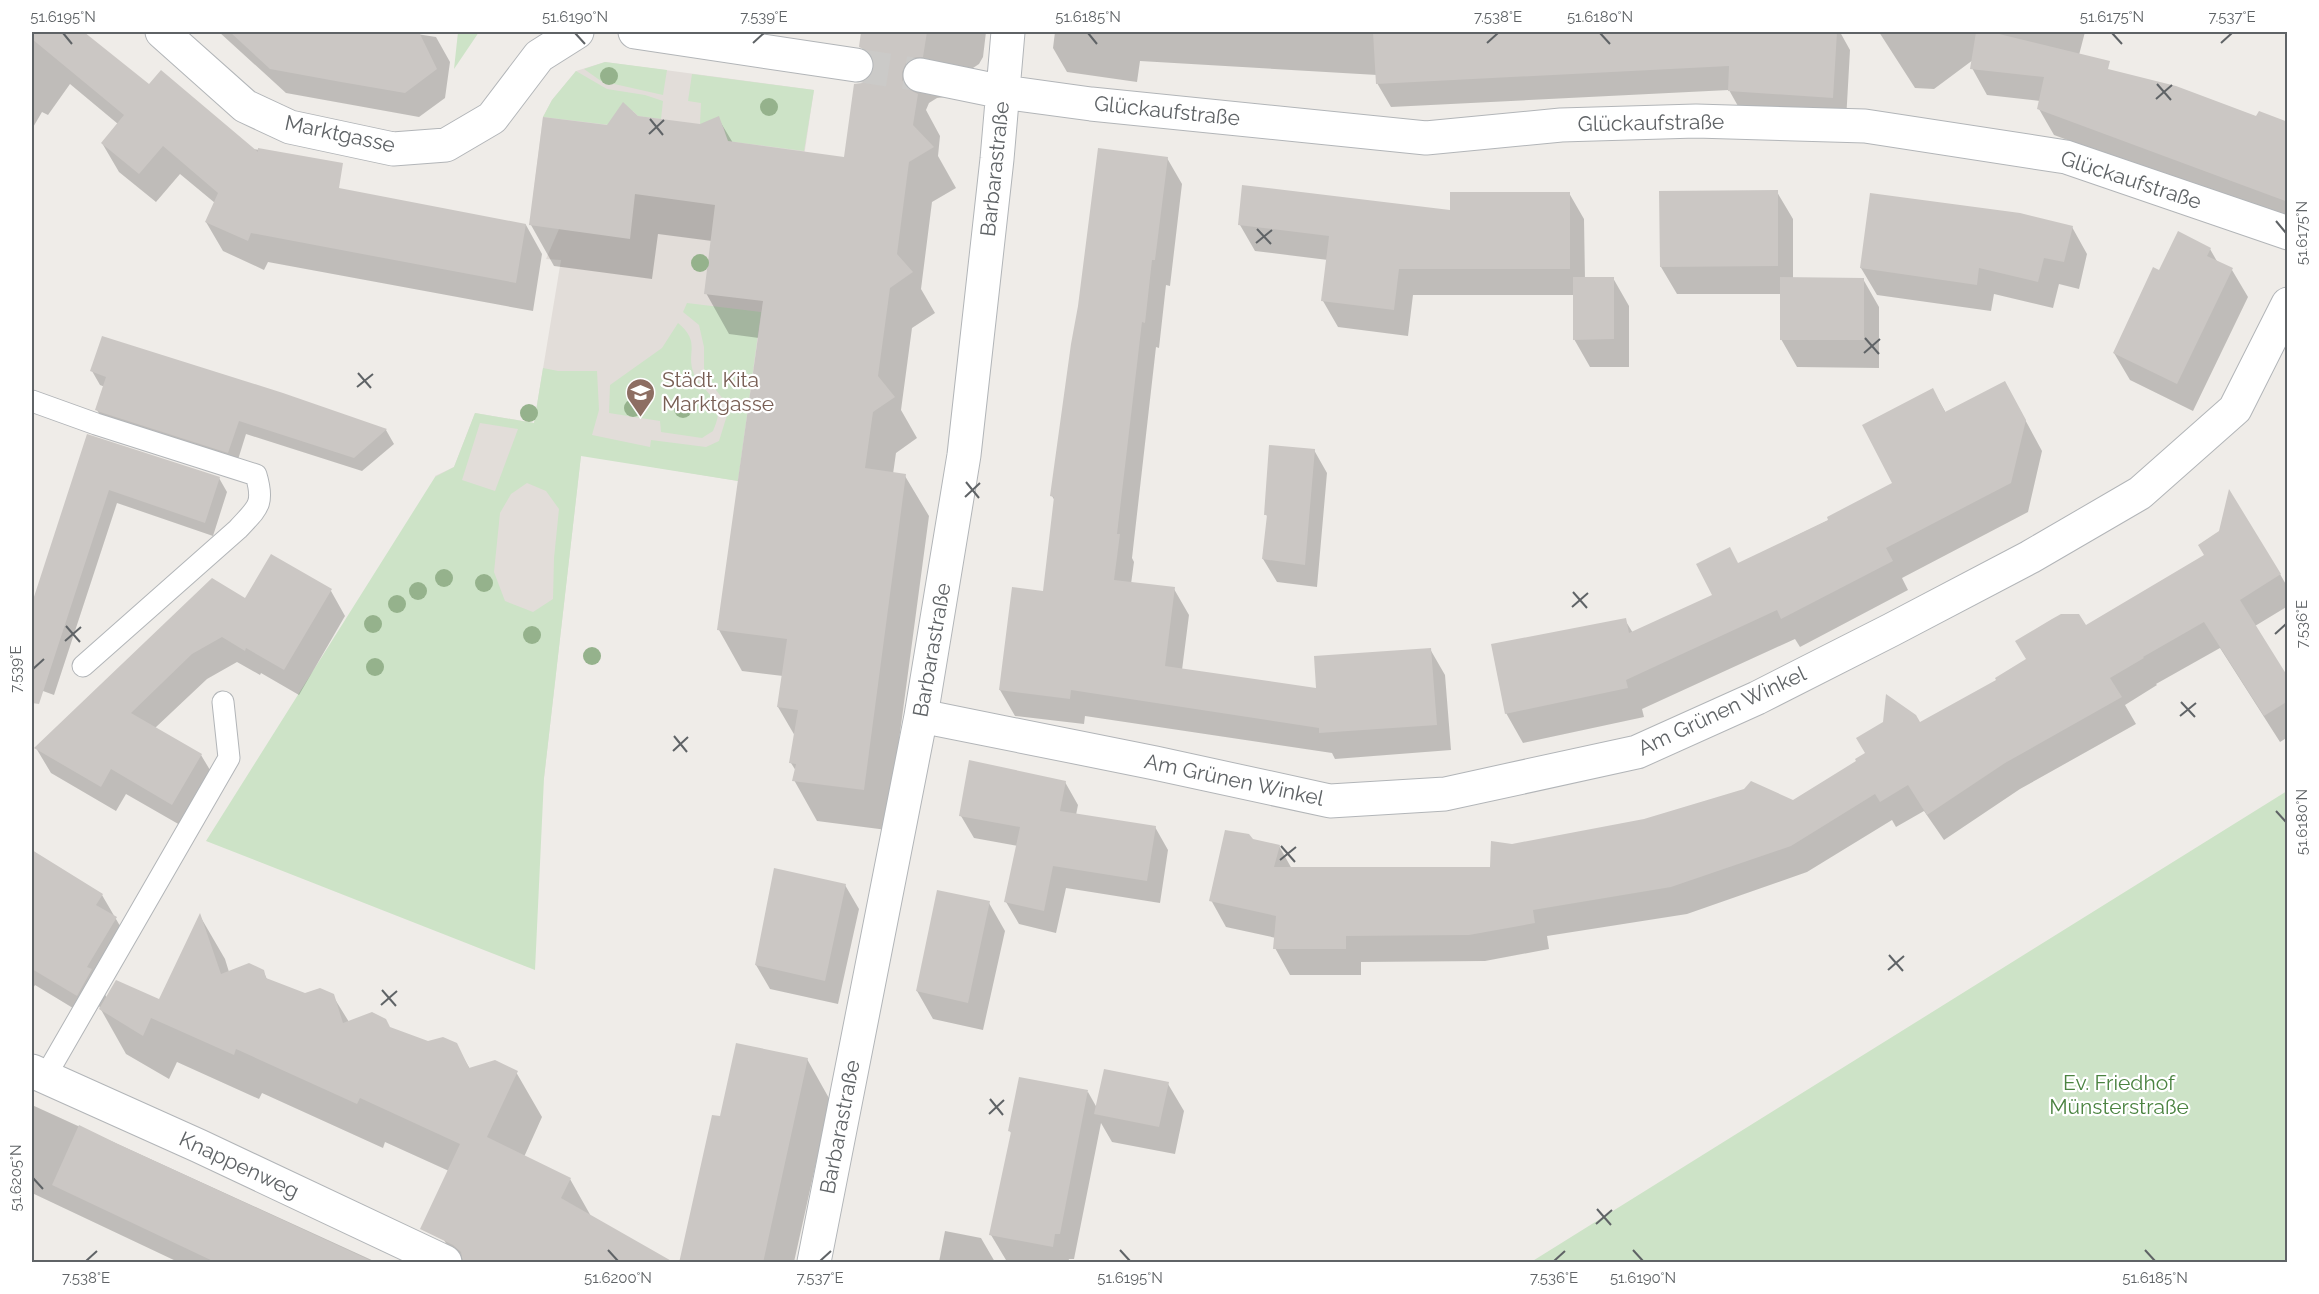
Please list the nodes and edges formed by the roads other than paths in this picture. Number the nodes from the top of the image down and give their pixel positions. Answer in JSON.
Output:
{"nodes":[{"id":1,"x":162,"y":32,"type":"edge"},
{"id":2,"x":577,"y":32,"type":"edge"},
{"id":3,"x":635,"y":32,"type":"edge"},
{"id":4,"x":1008,"y":32,"type":"edge"},
{"id":5,"x":856,"y":65,"type":"tunnel mouth"},
{"id":6,"x":920,"y":75,"type":"tunnel mouth"},
{"id":7,"x":1003,"y":92,"type":"junction"},
{"id":8,"x":2288,"y":232,"type":"edge"},
{"id":9,"x":2288,"y":304,"type":"edge"},
{"id":10,"x":32,"y":401,"type":"edge"},
{"id":11,"x":83,"y":666,"type":"dead end"},
{"id":12,"x":223,"y":702,"type":"dead end"},
{"id":13,"x":921,"y":716,"type":"junction"},
{"id":14,"x":38,"y":1074,"type":"edge"},
{"id":15,"x":445,"y":1263,"type":"edge"},
{"id":16,"x":814,"y":1263,"type":"edge"}],
"edges":[{"from":1,"to":2,"type":"street","name":"Marktgasse"},
{"from":3,"to":5,"type":"street"},
{"from":4,"to":7,"type":"street","name":"Barbarastraße"},
{"from":6,"to":7,"type":"street"},
{"from":7,"to":8,"type":"street","name":"Glückaufstraße"},
{"from":7,"to":13,"type":"street","name":"Barbarastraße"},
{"from":9,"to":13,"type":"street","name":"Am Grünen Winkel"},
{"from":10,"to":11,"type":"lane"},
{"from":12,"to":14,"type":"lane"},
{"from":13,"to":16,"type":"street","name":"Barbarastraße"},
{"from":14,"to":15,"type":"street","name":"Knappenweg"}]}
